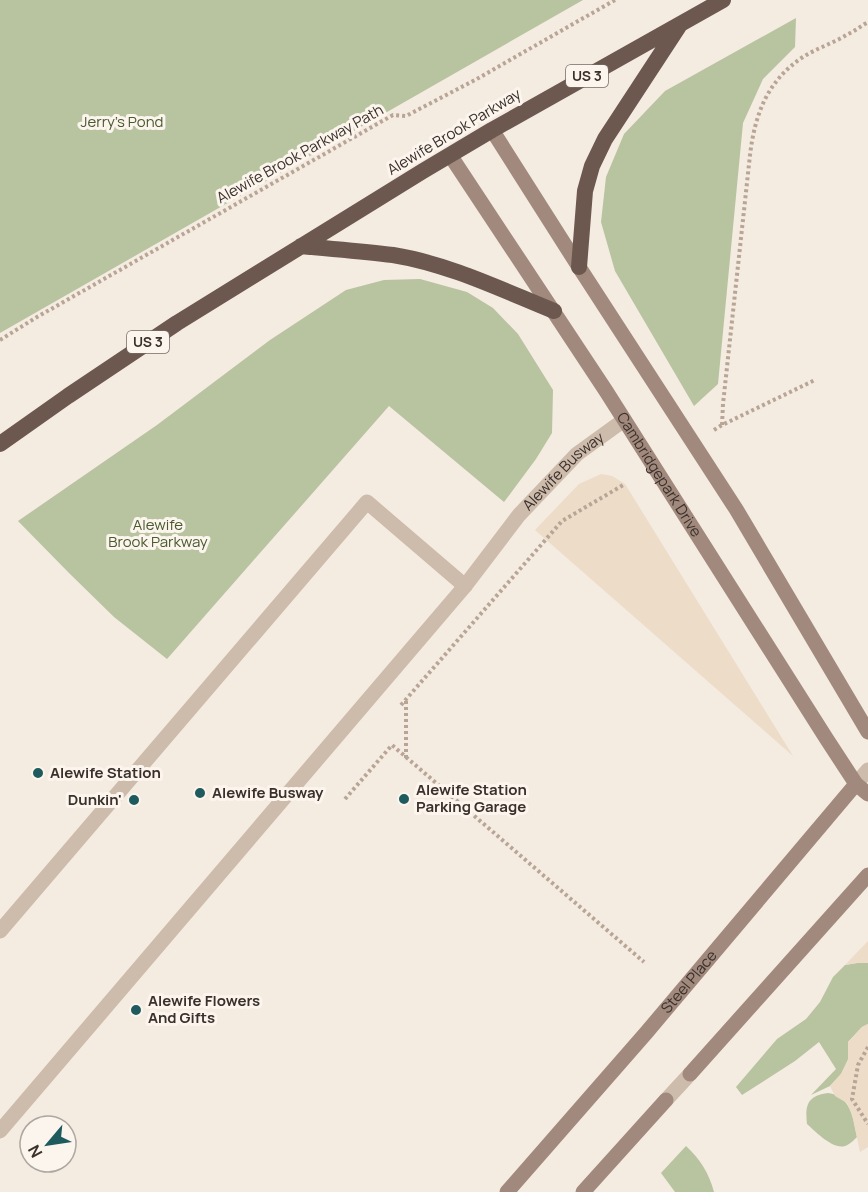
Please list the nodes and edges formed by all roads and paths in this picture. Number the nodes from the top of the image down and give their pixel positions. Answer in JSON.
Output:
{"nodes":[{"id":1,"x":615,"y":0,"type":"edge"},
{"id":2,"x":723,"y":0,"type":"edge"},
{"id":3,"x":868,"y":22,"type":"edge"},
{"id":4,"x":681,"y":23,"type":"junction"},
{"id":5,"x":492,"y":130,"type":"junction"},
{"id":6,"x":450,"y":154,"type":"junction"},
{"id":7,"x":301,"y":246,"type":"junction"},
{"id":8,"x":579,"y":267,"type":"junction"},
{"id":9,"x":554,"y":311,"type":"junction"},
{"id":10,"x":0,"y":340,"type":"edge"},
{"id":11,"x":815,"y":380,"type":"dead end"},
{"id":12,"x":624,"y":420,"type":"junction"},
{"id":13,"x":0,"y":444,"type":"edge"},
{"id":14,"x":625,"y":484,"type":"dead end"},
{"id":15,"x":465,"y":586,"type":"junction"},
{"id":16,"x":868,"y":732,"type":"edge"},
{"id":17,"x":406,"y":758,"type":"junction"},
{"id":18,"x":868,"y":770,"type":"edge"},
{"id":19,"x":862,"y":789,"type":"edge"},
{"id":20,"x":345,"y":800,"type":"dead end"},
{"id":21,"x":868,"y":875,"type":"edge"},
{"id":22,"x":0,"y":931,"type":"edge"},
{"id":23,"x":644,"y":962,"type":"dead end"},
{"id":24,"x":868,"y":1047,"type":"edge"},
{"id":25,"x":690,"y":1074,"type":"joint"},
{"id":26,"x":666,"y":1100,"type":"joint"},
{"id":27,"x":868,"y":1124,"type":"edge"},
{"id":28,"x":0,"y":1131,"type":"edge"},
{"id":29,"x":587,"y":1187,"type":"edge"},
{"id":30,"x":507,"y":1192,"type":"edge"}],
"edges":[{"from":1,"to":10,"type":"path","name":"Alewife Brook Parkway Path"},
{"from":2,"to":4,"type":"highway","name":"Alewife Brook Parkway","number":"US 3"},
{"from":3,"to":11,"type":"path"},
{"from":4,"to":5,"type":"highway","name":"Alewife Brook Parkway","number":"US 3"},
{"from":4,"to":8,"type":"highway"},
{"from":5,"to":6,"type":"highway","name":"Alewife Brook Parkway","number":"US 3"},
{"from":5,"to":8,"type":"main road"},
{"from":6,"to":7,"type":"highway","name":"Alewife Brook Parkway","number":"US 3"},
{"from":6,"to":9,"type":"main road","name":"Cambridgepark Drive"},
{"from":7,"to":9,"type":"highway"},
{"from":7,"to":13,"type":"highway","name":"Alewife Brook Parkway","number":"US 3"},
{"from":8,"to":16,"type":"main road"},
{"from":9,"to":12,"type":"main road","name":"Cambridgepark Drive"},
{"from":12,"to":15,"type":"street","name":"Alewife Busway"},
{"from":12,"to":19,"type":"main road","name":"Cambridgepark Drive"},
{"from":14,"to":17,"type":"path"},
{"from":15,"to":22,"type":"street"},
{"from":15,"to":28,"type":"street","name":"Alewife Busway"},
{"from":17,"to":20,"type":"path"},
{"from":17,"to":23,"type":"path"},
{"from":18,"to":19,"type":"street","name":"Steel Place"},
{"from":19,"to":30,"type":"main road","name":"Steel Place"},
{"from":21,"to":25,"type":"main road"},
{"from":24,"to":27,"type":"path"},
{"from":25,"to":26,"type":"street"},
{"from":26,"to":29,"type":"main road"}]}
